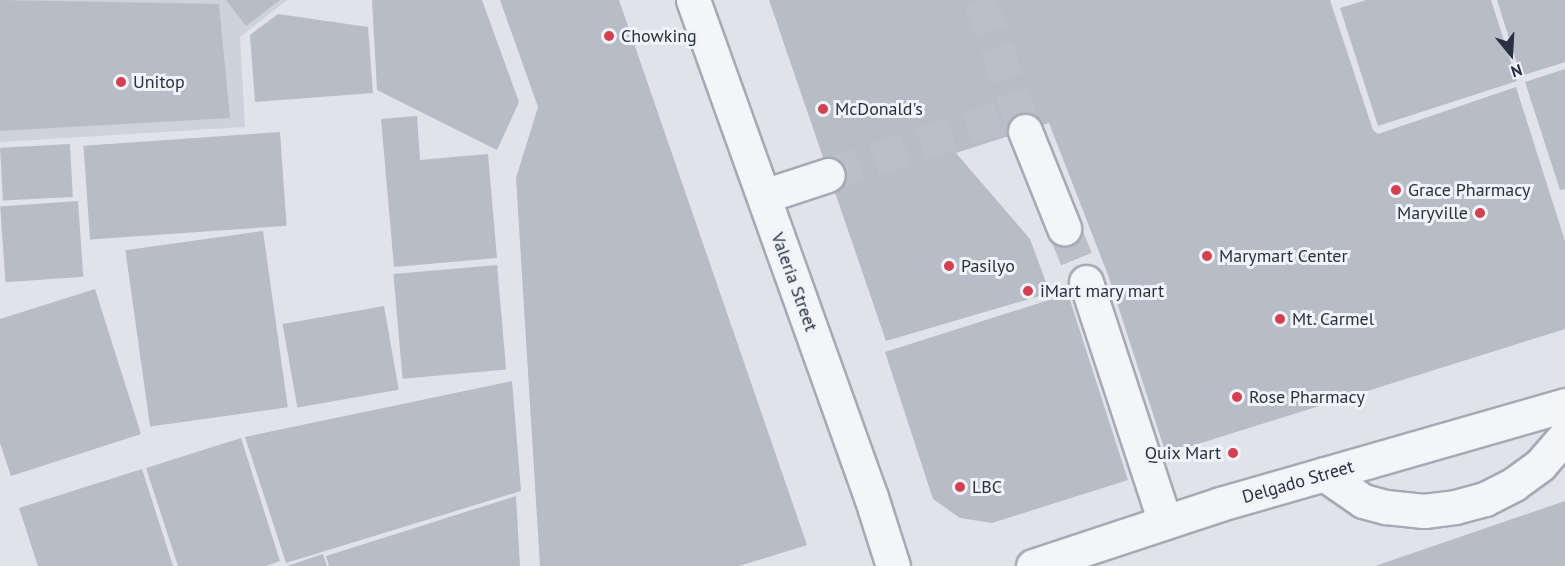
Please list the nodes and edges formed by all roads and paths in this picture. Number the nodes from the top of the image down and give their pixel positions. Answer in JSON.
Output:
{"nodes":[{"id":1,"x":693,"y":0,"type":"edge"},
{"id":2,"x":1025,"y":131,"type":"tunnel mouth"},
{"id":3,"x":828,"y":175,"type":"tunnel mouth"},
{"id":4,"x":764,"y":196,"type":"junction"},
{"id":5,"x":1064,"y":228,"type":"tunnel mouth"},
{"id":6,"x":1086,"y":282,"type":"tunnel mouth"},
{"id":7,"x":1565,"y":405,"type":"edge"},
{"id":8,"x":1565,"y":436,"type":"edge"},
{"id":9,"x":1324,"y":474,"type":"junction"},
{"id":10,"x":1165,"y":522,"type":"junction"},
{"id":11,"x":893,"y":566,"type":"edge"},
{"id":12,"x":1033,"y":566,"type":"edge"}],
"edges":[{"from":1,"to":4,"type":"street","name":"Valeria Street"},
{"from":2,"to":5,"type":"street"},
{"from":3,"to":4,"type":"street"},
{"from":4,"to":11,"type":"street","name":"Valeria Street"},
{"from":6,"to":10,"type":"street"},
{"from":7,"to":9,"type":"street","name":"Delgado Street"},
{"from":8,"to":9,"type":"street"},
{"from":9,"to":10,"type":"street","name":"Delgado Street"},
{"from":10,"to":12,"type":"street","name":"Delgado Street"}]}
